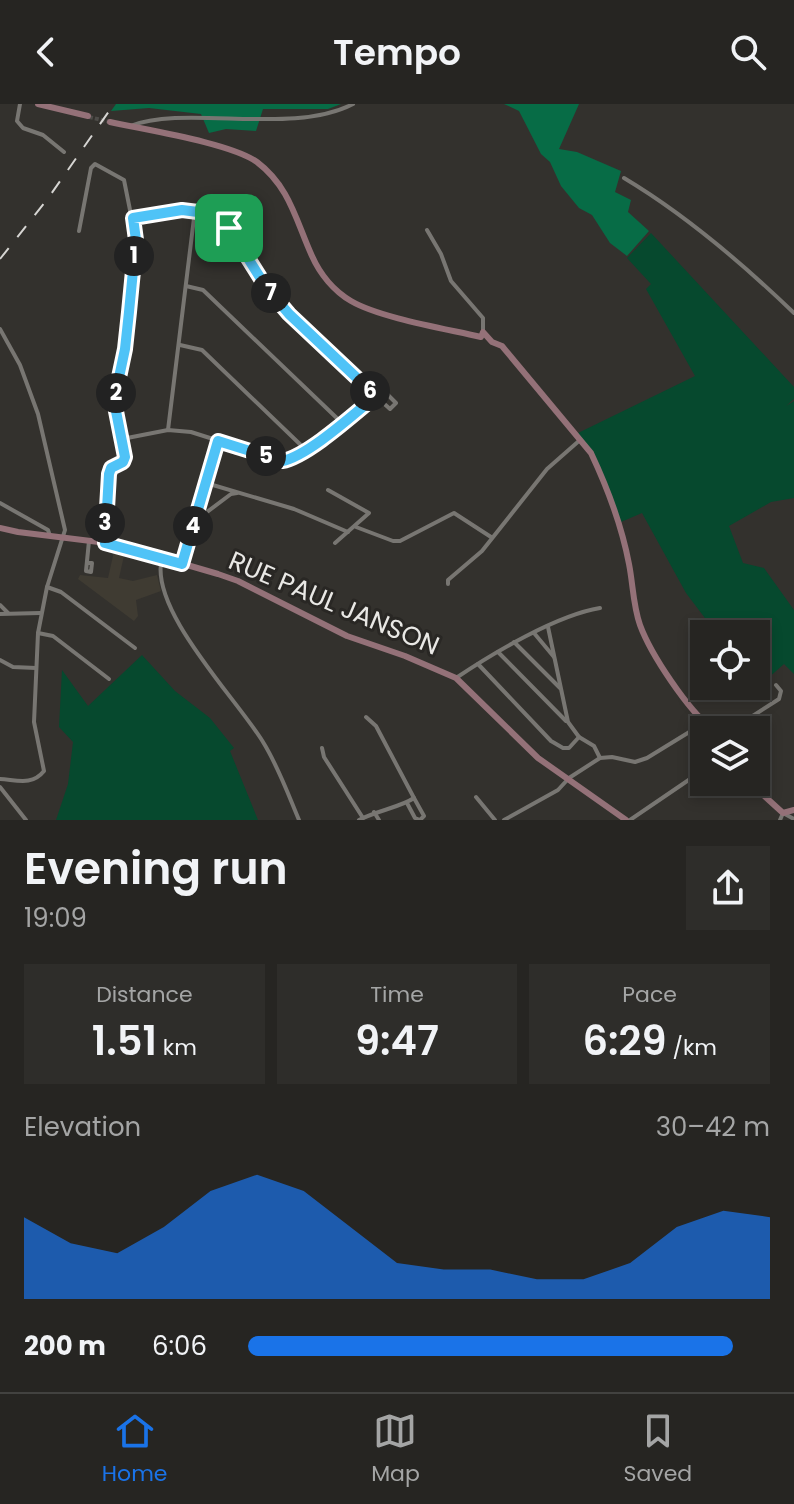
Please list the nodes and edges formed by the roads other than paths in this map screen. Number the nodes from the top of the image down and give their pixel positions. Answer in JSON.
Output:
{"nodes":[{"id":1,"x":20,"y":104,"type":"edge"},
{"id":2,"x":38,"y":104,"type":"edge"},
{"id":3,"x":353,"y":104,"type":"edge"},
{"id":4,"x":284,"y":111,"type":"dead end"},
{"id":5,"x":149,"y":114,"type":"dead end"},
{"id":6,"x":88,"y":116,"type":"tunnel mouth"},
{"id":7,"x":110,"y":122,"type":"tunnel mouth"},
{"id":8,"x":130,"y":126,"type":"junction"},
{"id":9,"x":64,"y":152,"type":"dead end"},
{"id":10,"x":624,"y":178,"type":"dead end"},
{"id":11,"x":195,"y":210,"type":"junction"},
{"id":12,"x":133,"y":218,"type":"junction"},
{"id":13,"x":427,"y":230,"type":"dead end"},
{"id":14,"x":79,"y":231,"type":"dead end"},
{"id":15,"x":186,"y":286,"type":"junction"},
{"id":16,"x":794,"y":313,"type":"edge"},
{"id":17,"x":0,"y":329,"type":"edge"},
{"id":18,"x":483,"y":332,"type":"junction"},
{"id":19,"x":180,"y":345,"type":"junction"},
{"id":20,"x":370,"y":391,"type":"junction"},
{"id":21,"x":376,"y":396,"type":"junction"},
{"id":22,"x":342,"y":423,"type":"junction"},
{"id":23,"x":168,"y":430,"type":"junction"},
{"id":24,"x":122,"y":439,"type":"junction"},
{"id":25,"x":580,"y":440,"type":"junction"},
{"id":26,"x":218,"y":441,"type":"junction"},
{"id":27,"x":306,"y":450,"type":"junction"},
{"id":28,"x":206,"y":483,"type":"junction"},
{"id":29,"x":222,"y":488,"type":"junction"},
{"id":30,"x":328,"y":490,"type":"dead end"},
{"id":31,"x":239,"y":493,"type":"junction"},
{"id":32,"x":226,"y":498,"type":"junction"},
{"id":33,"x":200,"y":502,"type":"junction"},
{"id":34,"x":0,"y":503,"type":"edge"},
{"id":35,"x":208,"y":511,"type":"junction"},
{"id":36,"x":194,"y":521,"type":"junction"},
{"id":37,"x":356,"y":527,"type":"junction"},
{"id":38,"x":0,"y":528,"type":"edge"},
{"id":39,"x":348,"y":532,"type":"junction"},
{"id":40,"x":50,"y":536,"type":"junction"},
{"id":41,"x":491,"y":537,"type":"junction"},
{"id":42,"x":63,"y":538,"type":"junction"},
{"id":43,"x":89,"y":541,"type":"junction"},
{"id":44,"x":105,"y":543,"type":"junction"},
{"id":45,"x":335,"y":543,"type":"dead end"},
{"id":46,"x":162,"y":558,"type":"junction"},
{"id":47,"x":87,"y":563,"type":"dead end"},
{"id":48,"x":182,"y":564,"type":"junction"},
{"id":49,"x":448,"y":584,"type":"dead end"},
{"id":50,"x":47,"y":587,"type":"junction"},
{"id":51,"x":0,"y":605,"type":"edge"},
{"id":52,"x":600,"y":608,"type":"dead end"},
{"id":53,"x":8,"y":613,"type":"junction"},
{"id":54,"x":40,"y":613,"type":"junction"},
{"id":55,"x":0,"y":614,"type":"edge"},
{"id":56,"x":548,"y":627,"type":"junction"},
{"id":57,"x":38,"y":633,"type":"junction"},
{"id":58,"x":534,"y":633,"type":"junction"},
{"id":59,"x":514,"y":642,"type":"junction"},
{"id":60,"x":135,"y":648,"type":"dead end"},
{"id":61,"x":498,"y":652,"type":"junction"},
{"id":62,"x":556,"y":659,"type":"junction"},
{"id":63,"x":0,"y":660,"type":"edge"},
{"id":64,"x":478,"y":664,"type":"junction"},
{"id":65,"x":36,"y":668,"type":"junction"},
{"id":66,"x":456,"y":678,"type":"junction"},
{"id":67,"x":109,"y":679,"type":"dead end"},
{"id":68,"x":776,"y":685,"type":"dead end"},
{"id":69,"x":562,"y":690,"type":"junction"},
{"id":70,"x":699,"y":716,"type":"edge"},
{"id":71,"x":753,"y":716,"type":"edge"},
{"id":72,"x":366,"y":717,"type":"dead end"},
{"id":73,"x":568,"y":722,"type":"junction"},
{"id":74,"x":690,"y":732,"type":"edge"},
{"id":75,"x":579,"y":737,"type":"junction"},
{"id":76,"x":322,"y":748,"type":"dead end"},
{"id":77,"x":600,"y":758,"type":"junction"},
{"id":78,"x":569,"y":778,"type":"junction"},
{"id":79,"x":0,"y":779,"type":"edge"},
{"id":80,"x":690,"y":779,"type":"edge"},
{"id":81,"x":0,"y":787,"type":"edge"},
{"id":82,"x":763,"y":796,"type":"edge"},
{"id":83,"x":476,"y":797,"type":"dead end"},
{"id":84,"x":414,"y":798,"type":"junction"},
{"id":85,"x":407,"y":803,"type":"junction"},
{"id":86,"x":794,"y":810,"type":"edge"},
{"id":87,"x":374,"y":812,"type":"junction"},
{"id":88,"x":782,"y":816,"type":"edge"},
{"id":89,"x":361,"y":819,"type":"edge"},
{"id":90,"x":794,"y":819,"type":"edge"},
{"id":91,"x":26,"y":820,"type":"edge"},
{"id":92,"x":299,"y":820,"type":"edge"},
{"id":93,"x":379,"y":820,"type":"edge"},
{"id":94,"x":495,"y":820,"type":"edge"},
{"id":95,"x":504,"y":820,"type":"edge"},
{"id":96,"x":628,"y":820,"type":"edge"}],
"edges":[{"from":1,"to":9,"type":"street"},
{"from":2,"to":6,"type":"street"},
{"from":3,"to":4,"type":"street"},
{"from":5,"to":8,"type":"street"},
{"from":7,"to":8,"type":"street"},
{"from":8,"to":18,"type":"street"},
{"from":10,"to":16,"type":"street"},
{"from":11,"to":12,"type":"street"},
{"from":11,"to":15,"type":"street"},
{"from":11,"to":20,"type":"street"},
{"from":12,"to":14,"type":"street"},
{"from":12,"to":24,"type":"street"},
{"from":13,"to":18,"type":"street"},
{"from":15,"to":19,"type":"street"},
{"from":15,"to":22,"type":"street"},
{"from":17,"to":42,"type":"street"},
{"from":18,"to":25,"type":"street"},
{"from":19,"to":23,"type":"street"},
{"from":19,"to":27,"type":"street"},
{"from":20,"to":21,"type":"street"},
{"from":20,"to":21,"type":"street"},
{"from":21,"to":22,"type":"street"},
{"from":22,"to":27,"type":"street"},
{"from":23,"to":24,"type":"street"},
{"from":23,"to":26,"type":"street"},
{"from":24,"to":44,"type":"street"},
{"from":25,"to":41,"type":"street"},
{"from":25,"to":70,"type":"street"},
{"from":26,"to":27,"type":"street"},
{"from":26,"to":28,"type":"street"},
{"from":28,"to":29,"type":"street"},
{"from":28,"to":33,"type":"street"},
{"from":29,"to":31,"type":"street"},
{"from":29,"to":32,"type":"street"},
{"from":30,"to":37,"type":"street"},
{"from":31,"to":32,"type":"street"},
{"from":31,"to":39,"type":"street"},
{"from":32,"to":35,"type":"street"},
{"from":33,"to":35,"type":"street"},
{"from":33,"to":36,"type":"street"},
{"from":34,"to":40,"type":"street"},
{"from":35,"to":36,"type":"street"},
{"from":36,"to":48,"type":"street"},
{"from":37,"to":39,"type":"street"},
{"from":37,"to":41,"type":"street"},
{"from":38,"to":40,"type":"street","name":"RUE PAUL JANSON"},
{"from":39,"to":45,"type":"street"},
{"from":40,"to":42,"type":"street","name":"RUE PAUL JANSON"},
{"from":41,"to":49,"type":"street"},
{"from":42,"to":43,"type":"street","name":"RUE PAUL JANSON"},
{"from":42,"to":50,"type":"street"},
{"from":43,"to":44,"type":"street","name":"RUE PAUL JANSON"},
{"from":43,"to":47,"type":"street"},
{"from":44,"to":46,"type":"street","name":"RUE PAUL JANSON"},
{"from":46,"to":48,"type":"street","name":"RUE PAUL JANSON"},
{"from":46,"to":92,"type":"street"},
{"from":48,"to":66,"type":"street","name":"RUE PAUL JANSON"},
{"from":50,"to":54,"type":"street"},
{"from":50,"to":60,"type":"street"},
{"from":51,"to":53,"type":"street"},
{"from":52,"to":56,"type":"street"},
{"from":53,"to":54,"type":"street"},
{"from":53,"to":55,"type":"street"},
{"from":54,"to":57,"type":"street"},
{"from":56,"to":58,"type":"street"},
{"from":56,"to":62,"type":"street"},
{"from":57,"to":65,"type":"street"},
{"from":57,"to":67,"type":"street"},
{"from":58,"to":59,"type":"street"},
{"from":58,"to":62,"type":"street"},
{"from":59,"to":61,"type":"street"},
{"from":59,"to":69,"type":"street"},
{"from":61,"to":64,"type":"street"},
{"from":61,"to":73,"type":"street"},
{"from":62,"to":69,"type":"street"},
{"from":63,"to":65,"type":"street"},
{"from":64,"to":66,"type":"street"},
{"from":64,"to":75,"type":"street"},
{"from":65,"to":79,"type":"street"},
{"from":66,"to":78,"type":"street","name":"RUE PAUL JANSON"},
{"from":68,"to":71,"type":"street"},
{"from":69,"to":73,"type":"street"},
{"from":72,"to":84,"type":"street"},
{"from":73,"to":75,"type":"street"},
{"from":74,"to":77,"type":"street"},
{"from":75,"to":77,"type":"street"},
{"from":76,"to":89,"type":"street"},
{"from":77,"to":78,"type":"street"},
{"from":78,"to":95,"type":"street"},
{"from":78,"to":96,"type":"street","name":"RUE PAUL JANSON"},
{"from":80,"to":96,"type":"street"},
{"from":81,"to":91,"type":"street"},
{"from":82,"to":88,"type":"street"},
{"from":83,"to":94,"type":"street"},
{"from":84,"to":85,"type":"street"},
{"from":84,"to":85,"type":"street"},
{"from":85,"to":87,"type":"street"},
{"from":86,"to":88,"type":"street"},
{"from":87,"to":89,"type":"street"},
{"from":87,"to":93,"type":"street"},
{"from":88,"to":90,"type":"street"}]}
